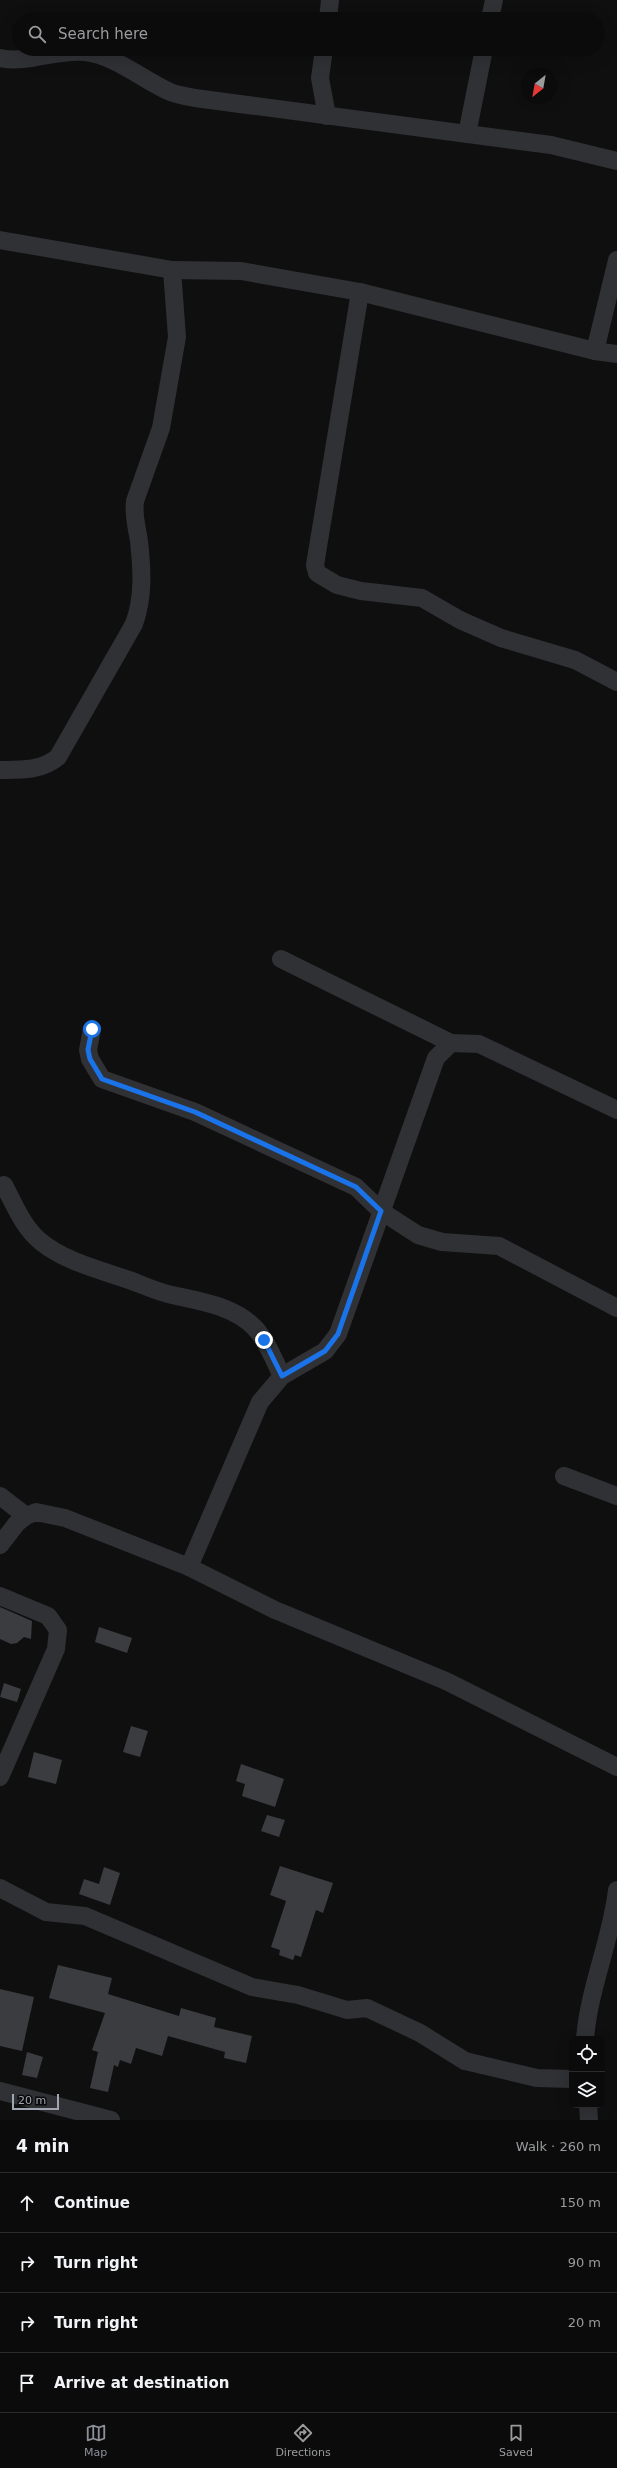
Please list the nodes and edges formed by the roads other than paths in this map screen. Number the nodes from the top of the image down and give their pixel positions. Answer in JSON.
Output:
{"nodes":[{"id":1,"x":330,"y":0,"type":"edge"},
{"id":2,"x":494,"y":0,"type":"edge"},
{"id":3,"x":329,"y":12,"type":"edge"},
{"id":4,"x":491,"y":12,"type":"edge"},
{"id":5,"x":38,"y":56,"type":"edge"},
{"id":6,"x":98,"y":56,"type":"edge"},
{"id":7,"x":323,"y":56,"type":"edge"},
{"id":8,"x":483,"y":56,"type":"edge"},
{"id":9,"x":0,"y":58,"type":"edge"},
{"id":10,"x":327,"y":116,"type":"junction"},
{"id":11,"x":467,"y":134,"type":"junction"},
{"id":12,"x":617,"y":161,"type":"edge"},
{"id":13,"x":0,"y":240,"type":"edge"},
{"id":14,"x":617,"y":260,"type":"edge"},
{"id":15,"x":172,"y":270,"type":"junction"},
{"id":16,"x":360,"y":292,"type":"junction"},
{"id":17,"x":595,"y":351,"type":"junction"},
{"id":18,"x":617,"y":354,"type":"edge"},
{"id":19,"x":617,"y":682,"type":"edge"},
{"id":20,"x":0,"y":770,"type":"edge"},
{"id":21,"x":281,"y":959,"type":"dead end"},
{"id":22,"x":92,"y":1029,"type":"dead end"},
{"id":23,"x":451,"y":1043,"type":"junction"},
{"id":24,"x":617,"y":1110,"type":"edge"},
{"id":25,"x":4,"y":1185,"type":"dead end"},
{"id":26,"x":381,"y":1211,"type":"junction"},
{"id":27,"x":617,"y":1308,"type":"edge"},
{"id":28,"x":282,"y":1376,"type":"junction"},
{"id":29,"x":564,"y":1476,"type":"dead end"},
{"id":30,"x":0,"y":1496,"type":"edge"},
{"id":31,"x":617,"y":1496,"type":"edge"},
{"id":32,"x":26,"y":1516,"type":"junction"},
{"id":33,"x":0,"y":1545,"type":"edge"},
{"id":34,"x":189,"y":1567,"type":"junction"},
{"id":35,"x":0,"y":1596,"type":"edge"},
{"id":36,"x":617,"y":1766,"type":"edge"},
{"id":37,"x":0,"y":1777,"type":"edge"},
{"id":38,"x":0,"y":1888,"type":"edge"},
{"id":39,"x":617,"y":1890,"type":"edge"},
{"id":40,"x":616,"y":1916,"type":"edge"},
{"id":41,"x":585,"y":2036,"type":"edge"},
{"id":42,"x":569,"y":2079,"type":"edge"},
{"id":43,"x":0,"y":2091,"type":"edge"},
{"id":44,"x":588,"y":2108,"type":"edge"},
{"id":45,"x":111,"y":2120,"type":"edge"},
{"id":46,"x":589,"y":2120,"type":"edge"}],
"edges":[{"from":1,"to":3,"type":"street"},
{"from":2,"to":4,"type":"street"},
{"from":5,"to":9,"type":"street"},
{"from":6,"to":10,"type":"street"},
{"from":7,"to":10,"type":"street"},
{"from":8,"to":11,"type":"street"},
{"from":10,"to":11,"type":"street"},
{"from":11,"to":12,"type":"street"},
{"from":13,"to":15,"type":"street"},
{"from":14,"to":17,"type":"street"},
{"from":15,"to":16,"type":"street"},
{"from":15,"to":20,"type":"street"},
{"from":16,"to":17,"type":"street"},
{"from":16,"to":19,"type":"street"},
{"from":17,"to":18,"type":"street"},
{"from":21,"to":23,"type":"street"},
{"from":22,"to":26,"type":"street"},
{"from":23,"to":24,"type":"street"},
{"from":23,"to":26,"type":"street"},
{"from":25,"to":28,"type":"street"},
{"from":26,"to":27,"type":"street"},
{"from":26,"to":28,"type":"street"},
{"from":28,"to":34,"type":"street"},
{"from":29,"to":31,"type":"street"},
{"from":30,"to":32,"type":"street"},
{"from":32,"to":33,"type":"street"},
{"from":32,"to":34,"type":"street"},
{"from":34,"to":36,"type":"street"},
{"from":35,"to":37,"type":"street"},
{"from":38,"to":42,"type":"street"},
{"from":39,"to":40,"type":"street"},
{"from":40,"to":41,"type":"street"},
{"from":43,"to":45,"type":"street"},
{"from":44,"to":46,"type":"street"}]}
